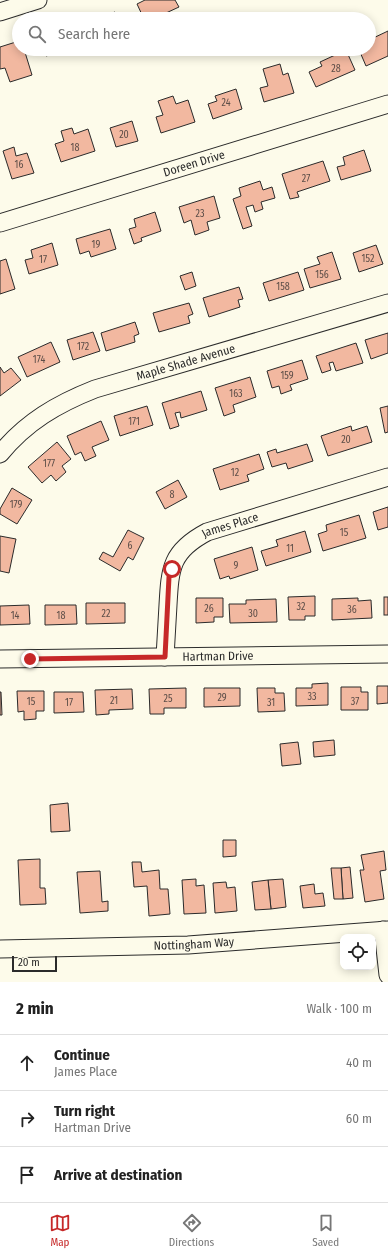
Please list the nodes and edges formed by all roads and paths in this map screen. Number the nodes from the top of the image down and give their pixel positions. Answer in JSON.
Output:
{"nodes":[{"id":1,"x":38,"y":0,"type":"edge"},
{"id":2,"x":0,"y":12,"type":"edge"},
{"id":3,"x":388,"y":104,"type":"edge"},
{"id":4,"x":0,"y":223,"type":"edge"},
{"id":5,"x":388,"y":303,"type":"edge"},
{"id":6,"x":0,"y":454,"type":"edge"},
{"id":7,"x":388,"y":477,"type":"edge"},
{"id":8,"x":388,"y":654,"type":"edge"},
{"id":9,"x":165,"y":657,"type":"junction"},
{"id":10,"x":0,"y":659,"type":"edge"},
{"id":11,"x":385,"y":930,"type":"edge"},
{"id":12,"x":0,"y":949,"type":"edge"},
{"id":13,"x":388,"y":975,"type":"edge"}],
"edges":[{"from":1,"to":2,"type":"street"},
{"from":3,"to":4,"type":"street","name":"Doreen Drive"},
{"from":5,"to":6,"type":"street","name":"Maple Shade Avenue"},
{"from":7,"to":9,"type":"street","name":"James Place"},
{"from":8,"to":9,"type":"street","name":"Hartman Drive"},
{"from":9,"to":10,"type":"street","name":"Hartman Drive"},
{"from":11,"to":12,"type":"street","name":"Nottingham Way"},
{"from":11,"to":13,"type":"street"}]}
